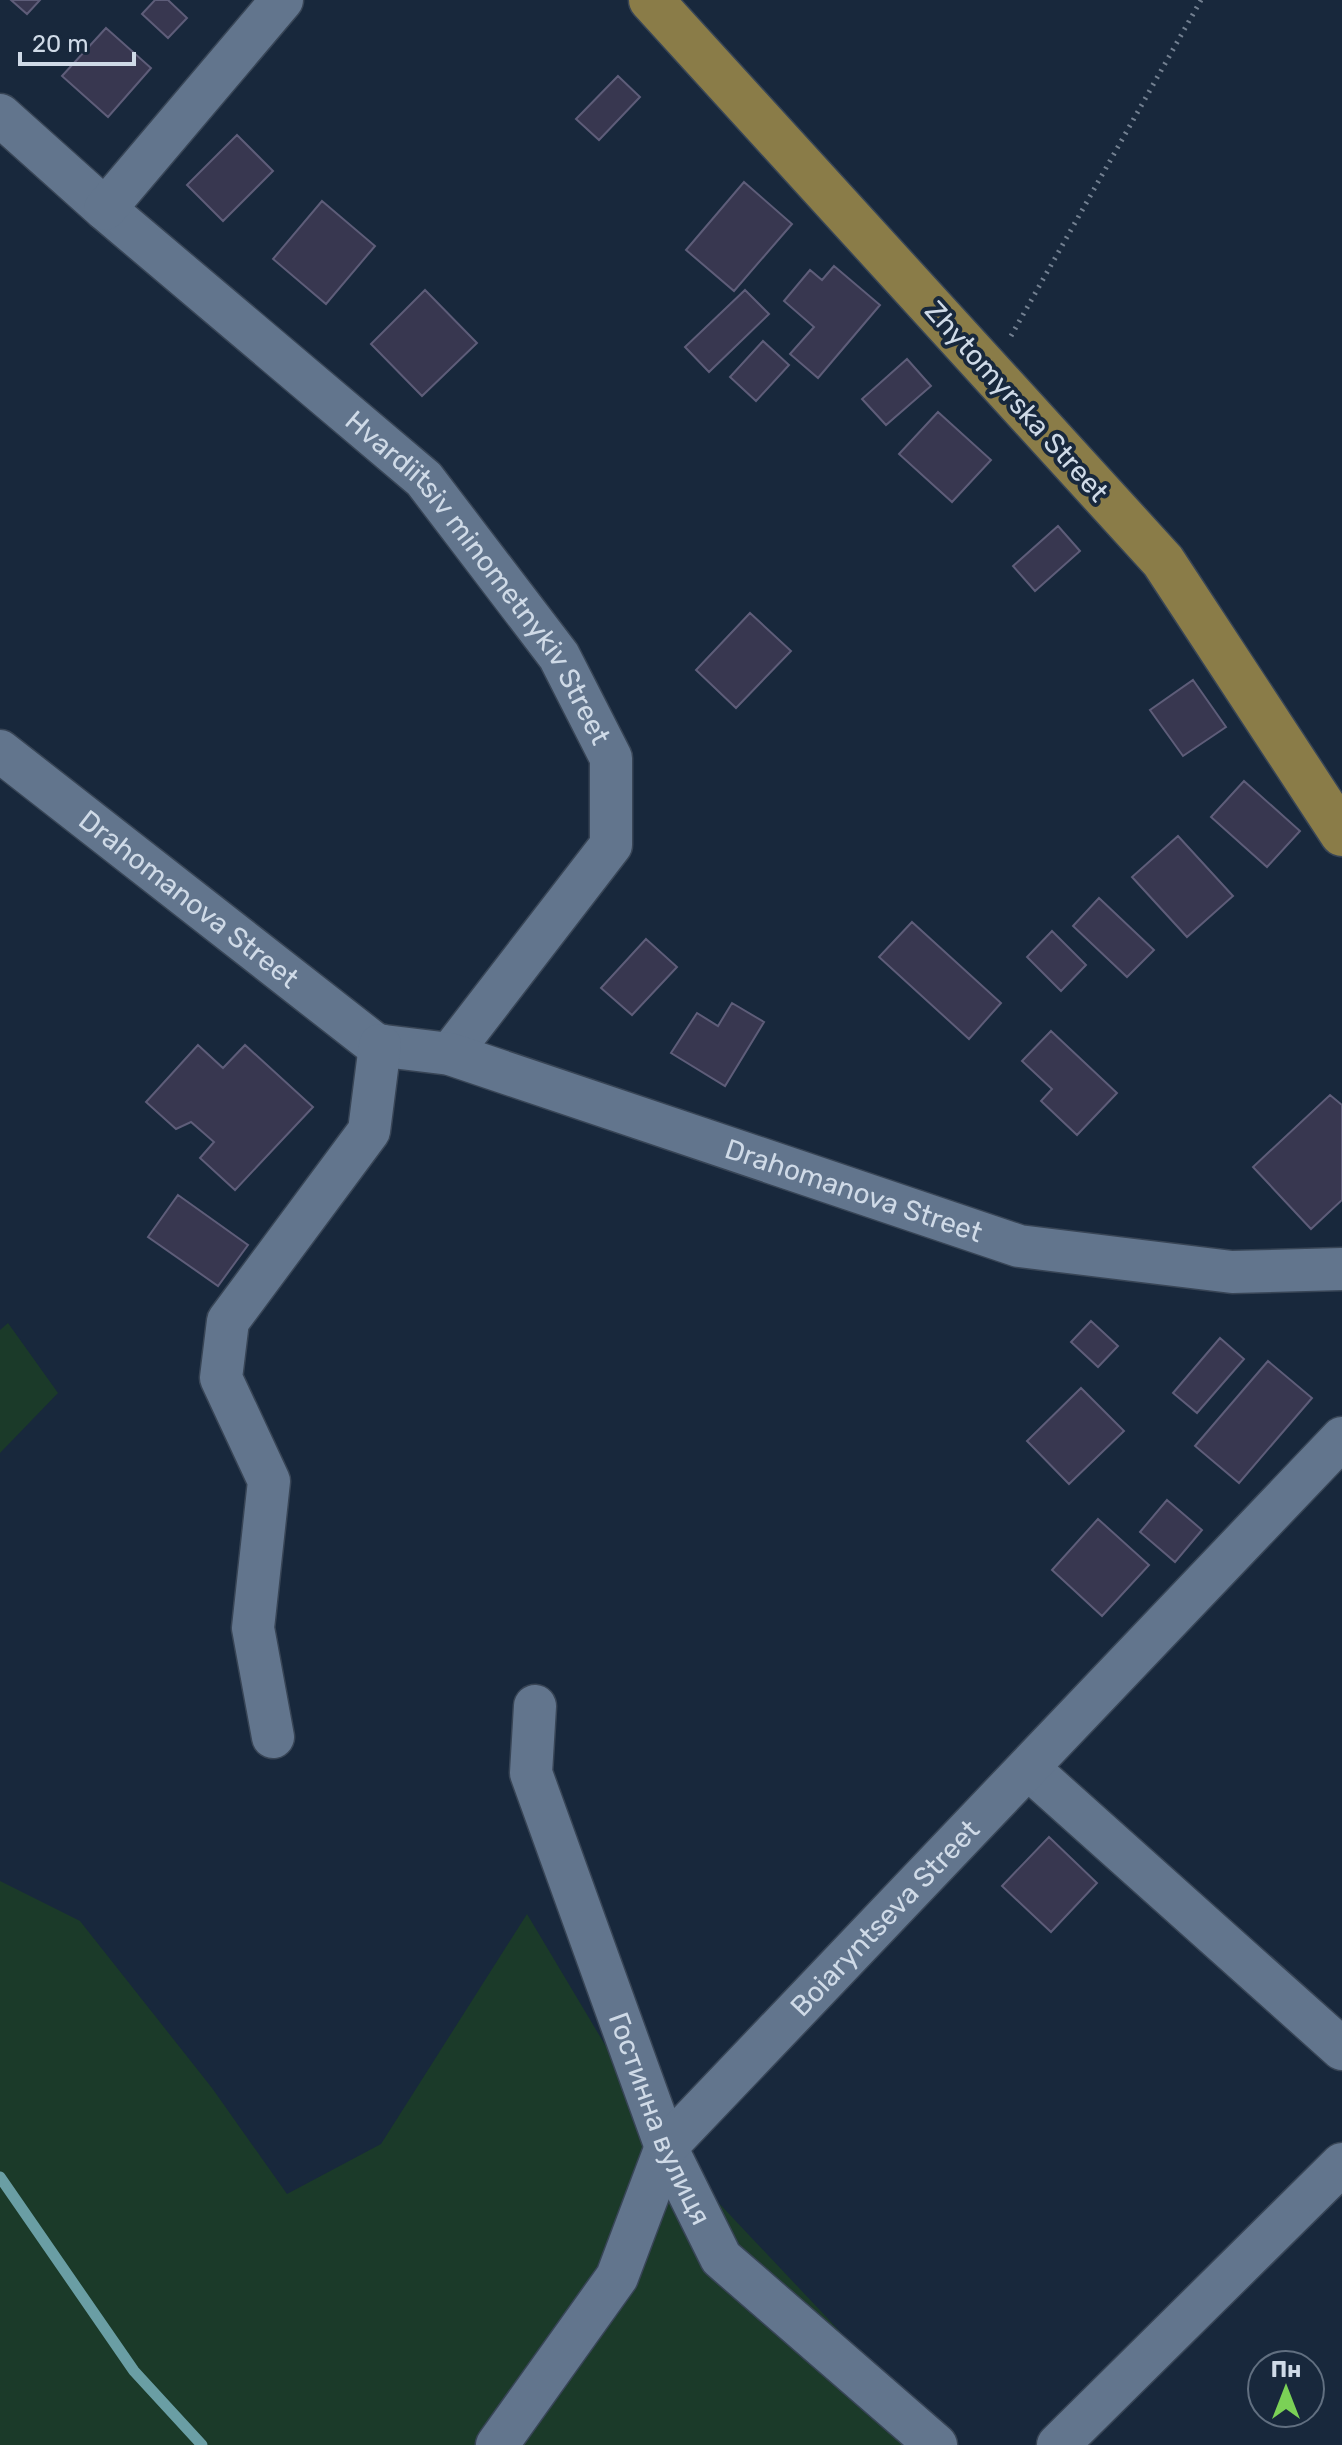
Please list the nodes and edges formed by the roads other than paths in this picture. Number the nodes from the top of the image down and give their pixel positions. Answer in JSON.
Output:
{"nodes":[{"id":1,"x":282,"y":0,"type":"edge"},
{"id":2,"x":651,"y":0,"type":"edge"},
{"id":3,"x":0,"y":115,"type":"edge"},
{"id":4,"x":105,"y":209,"type":"junction"},
{"id":5,"x":0,"y":751,"type":"edge"},
{"id":6,"x":1342,"y":834,"type":"edge"},
{"id":7,"x":380,"y":1045,"type":"junction"},
{"id":8,"x":450,"y":1054,"type":"junction"},
{"id":9,"x":1342,"y":1269,"type":"edge"},
{"id":10,"x":1342,"y":1438,"type":"edge"},
{"id":11,"x":535,"y":1706,"type":"dead end"},
{"id":12,"x":273,"y":1737,"type":"dead end"},
{"id":13,"x":1028,"y":1768,"type":"junction"},
{"id":14,"x":1342,"y":2049,"type":"edge"},
{"id":15,"x":666,"y":2147,"type":"junction"},
{"id":16,"x":1342,"y":2164,"type":"edge"},
{"id":17,"x":497,"y":2445,"type":"edge"},
{"id":18,"x":936,"y":2445,"type":"edge"},
{"id":19,"x":1058,"y":2445,"type":"edge"}],
"edges":[{"from":1,"to":4,"type":"street"},
{"from":2,"to":6,"type":"main road","name":"Zhytomyrska Street"},
{"from":3,"to":4,"type":"street","name":"Hvardiitsiv minometnykiv Street"},
{"from":4,"to":8,"type":"street","name":"Hvardiitsiv minometnykiv Street"},
{"from":5,"to":7,"type":"street","name":"Drahomanova Street"},
{"from":7,"to":8,"type":"street","name":"Drahomanova Street"},
{"from":7,"to":12,"type":"street"},
{"from":8,"to":9,"type":"street","name":"Drahomanova Street"},
{"from":10,"to":13,"type":"street","name":"Boiaryntseva Street"},
{"from":11,"to":15,"type":"street","name":"Гостинна вулиця"},
{"from":13,"to":14,"type":"street"},
{"from":13,"to":15,"type":"street","name":"Boiaryntseva Street"},
{"from":15,"to":17,"type":"street","name":"Boiaryntseva Street"},
{"from":15,"to":18,"type":"street","name":"Гостинна вулиця"},
{"from":16,"to":19,"type":"street"}]}
